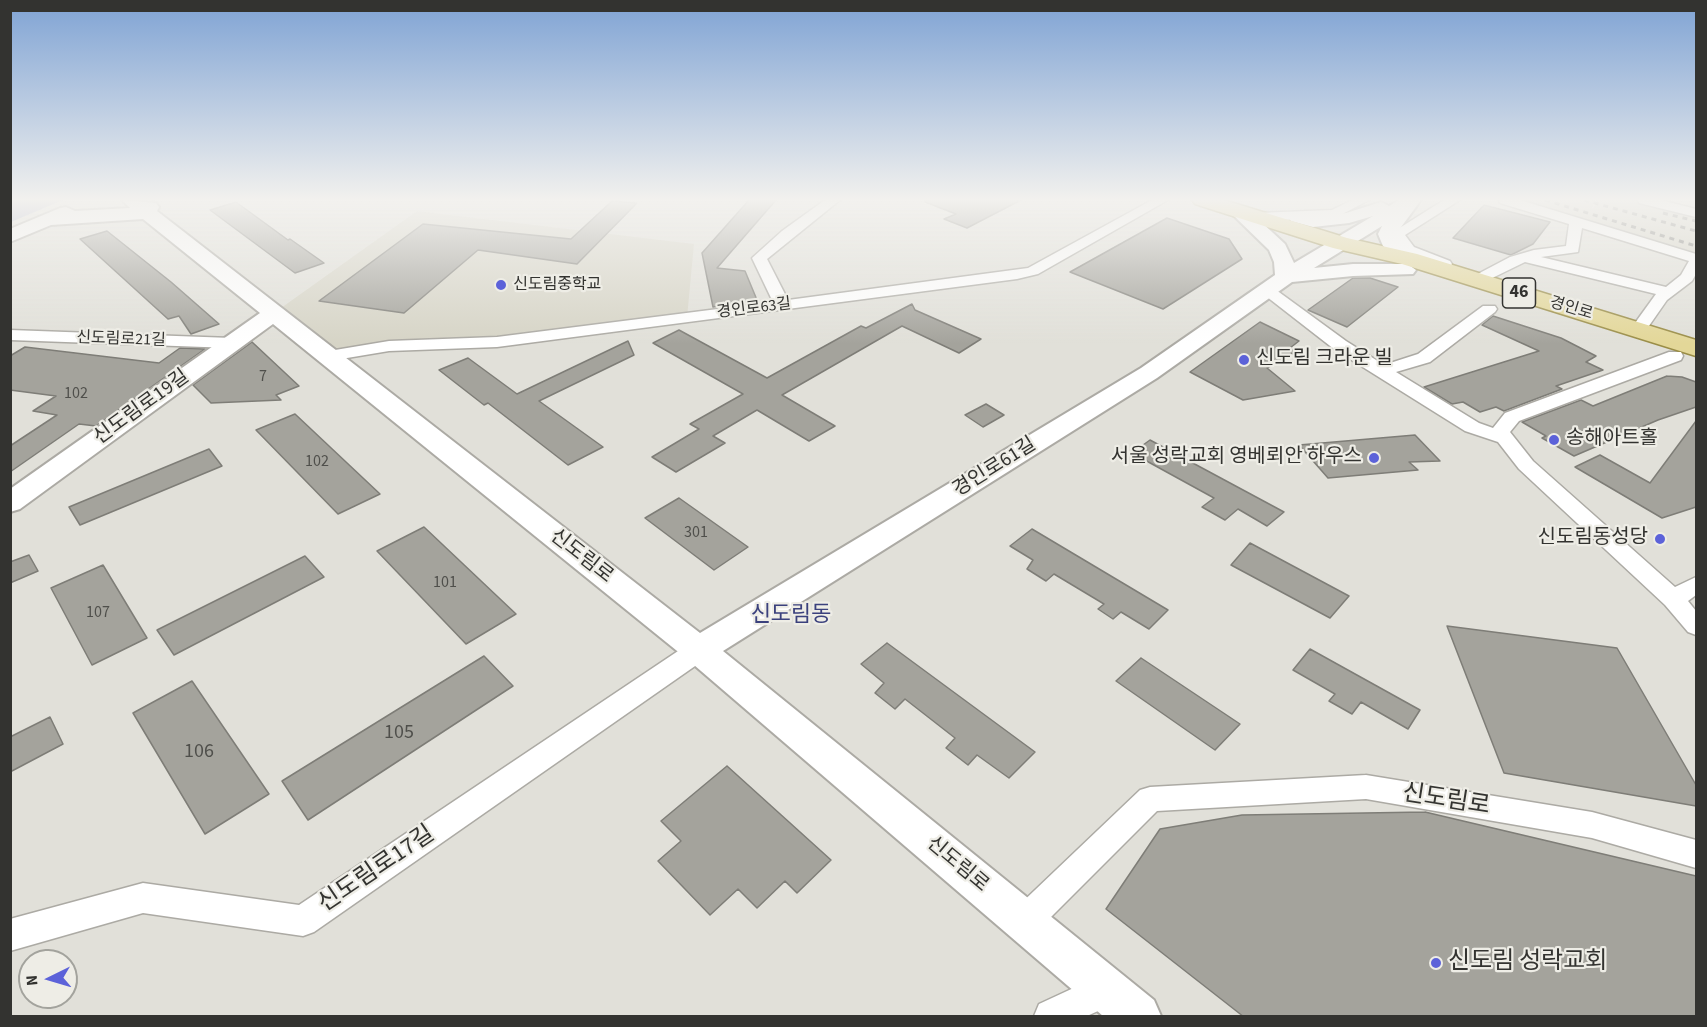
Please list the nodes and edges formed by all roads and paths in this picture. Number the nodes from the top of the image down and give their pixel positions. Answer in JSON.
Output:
{"nodes":[{"id":1,"x":196,"y":248,"type":"edge"},
{"id":2,"x":771,"y":248,"type":"edge"},
{"id":3,"x":1075,"y":248,"type":"edge"},
{"id":4,"x":1278,"y":248,"type":"edge"},
{"id":5,"x":1333,"y":248,"type":"edge"},
{"id":6,"x":1356,"y":248,"type":"edge"},
{"id":7,"x":1395,"y":248,"type":"edge"},
{"id":8,"x":1407,"y":248,"type":"edge"},
{"id":9,"x":1573,"y":248,"type":"edge"},
{"id":10,"x":1659,"y":248,"type":"edge"},
{"id":11,"x":1525,"y":257,"type":"junction"},
{"id":12,"x":1696,"y":260,"type":"edge"},
{"id":13,"x":1408,"y":265,"type":"junction"},
{"id":14,"x":1440,"y":268,"type":"junction"},
{"id":15,"x":1477,"y":280,"type":"junction"},
{"id":16,"x":1276,"y":284,"type":"junction"},
{"id":17,"x":1669,"y":292,"type":"junction"},
{"id":18,"x":783,"y":305,"type":"junction"},
{"id":19,"x":1489,"y":309,"type":"dead end"},
{"id":20,"x":274,"y":313,"type":"junction"},
{"id":21,"x":1638,"y":330,"type":"junction"},
{"id":22,"x":14,"y":338,"type":"edge"},
{"id":23,"x":232,"y":343,"type":"junction"},
{"id":24,"x":329,"y":356,"type":"junction"},
{"id":25,"x":1689,"y":356,"type":"edge"},
{"id":26,"x":1382,"y":372,"type":"junction"},
{"id":27,"x":1505,"y":438,"type":"junction"},
{"id":28,"x":10,"y":503,"type":"edge"},
{"id":29,"x":1696,"y":585,"type":"edge"},
{"id":30,"x":1673,"y":599,"type":"junction"},
{"id":31,"x":1696,"y":626,"type":"edge"},
{"id":32,"x":699,"y":650,"type":"junction"},
{"id":33,"x":1696,"y":854,"type":"edge"},
{"id":34,"x":1025,"y":921,"type":"junction"},
{"id":35,"x":10,"y":936,"type":"edge"},
{"id":36,"x":1106,"y":990,"type":"junction"},
{"id":37,"x":1051,"y":1017,"type":"edge"},
{"id":38,"x":1138,"y":1017,"type":"edge"}],
"edges":[{"from":1,"to":20,"type":"street","name":"신도림로"},
{"from":2,"to":18,"type":"street"},
{"from":3,"to":18,"type":"street","name":"경인로63길"},
{"from":4,"to":16,"type":"street"},
{"from":5,"to":16,"type":"street","name":"경인로61길"},
{"from":6,"to":13,"type":"main road","name":"경인로","number":"46"},
{"from":7,"to":13,"type":"street"},
{"from":8,"to":14,"type":"street"},
{"from":9,"to":11,"type":"street"},
{"from":10,"to":12,"type":"street"},
{"from":11,"to":15,"type":"street"},
{"from":11,"to":17,"type":"street"},
{"from":12,"to":17,"type":"street"},
{"from":13,"to":14,"type":"main road","name":"경인로","number":"46"},
{"from":13,"to":16,"type":"street"},
{"from":13,"to":25,"type":"main road","name":"경인로","number":"46"},
{"from":14,"to":15,"type":"main road","name":"경인로","number":"46"},
{"from":15,"to":21,"type":"main road","name":"경인로","number":"46"},
{"from":16,"to":26,"type":"street"},
{"from":16,"to":32,"type":"street","name":"경인로61길"},
{"from":17,"to":21,"type":"street"},
{"from":18,"to":24,"type":"street","name":"경인로63길"},
{"from":19,"to":26,"type":"street"},
{"from":20,"to":23,"type":"street","name":"신도림로19길"},
{"from":20,"to":24,"type":"street","name":"신도림로"},
{"from":21,"to":25,"type":"main road","name":"경인로","number":"46"},
{"from":22,"to":23,"type":"street","name":"신도림로21길"},
{"from":23,"to":28,"type":"street","name":"신도림로19길"},
{"from":24,"to":32,"type":"street","name":"신도림로"},
{"from":25,"to":27,"type":"street"},
{"from":26,"to":27,"type":"street"},
{"from":27,"to":30,"type":"street"},
{"from":29,"to":30,"type":"street"},
{"from":30,"to":31,"type":"street"},
{"from":32,"to":34,"type":"street","name":"신도림로"},
{"from":32,"to":35,"type":"street","name":"신도림로17길"},
{"from":33,"to":34,"type":"street","name":"신도림로"},
{"from":34,"to":36,"type":"street","name":"신도림로"},
{"from":36,"to":37,"type":"street"},
{"from":36,"to":38,"type":"street","name":"신도림로"}]}
